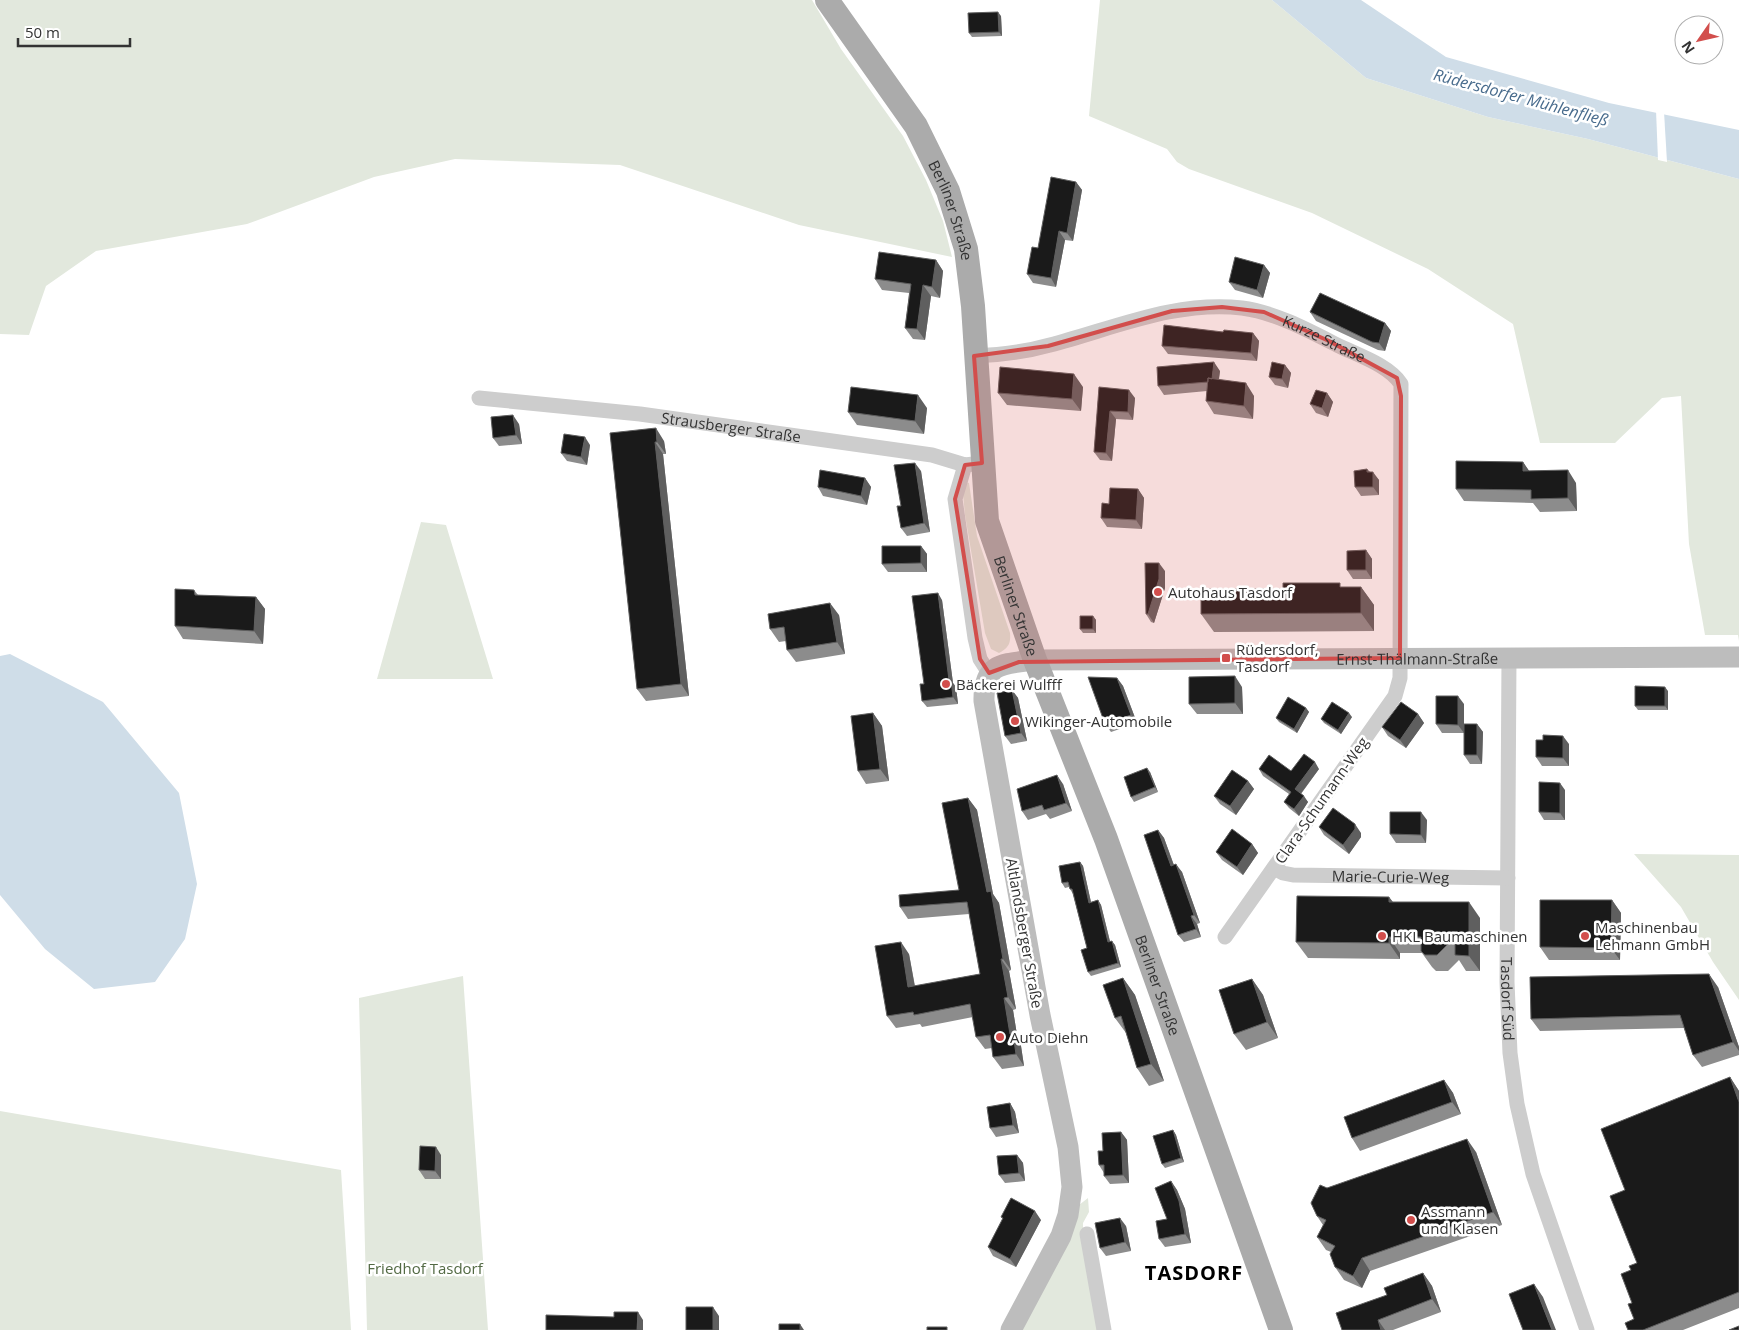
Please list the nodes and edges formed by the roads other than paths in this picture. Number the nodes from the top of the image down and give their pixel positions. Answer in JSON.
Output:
{"nodes":[{"id":1,"x":827,"y":0,"type":"edge"},
{"id":2,"x":974,"y":356,"type":"junction"},
{"id":3,"x":478,"y":398,"type":"dead end"},
{"id":4,"x":973,"y":464,"type":"junction"},
{"id":5,"x":1509,"y":657,"type":"junction"},
{"id":6,"x":1738,"y":657,"type":"edge"},
{"id":7,"x":1400,"y":658,"type":"junction"},
{"id":8,"x":1035,"y":660,"type":"junction"},
{"id":9,"x":989,"y":673,"type":"junction"},
{"id":10,"x":1274,"y":868,"type":"junction"},
{"id":11,"x":1508,"y":878,"type":"junction"},
{"id":12,"x":1225,"y":937,"type":"dead end"},
{"id":13,"x":1087,"y":1234,"type":"dead end"},
{"id":14,"x":1012,"y":1330,"type":"edge"},
{"id":15,"x":1104,"y":1330,"type":"edge"},
{"id":16,"x":1281,"y":1330,"type":"edge"},
{"id":17,"x":1587,"y":1330,"type":"edge"}],
"edges":[{"from":1,"to":2,"type":"main road","name":"Berliner Straße"},
{"from":2,"to":4,"type":"main road","name":"Berliner Straße"},
{"from":2,"to":7,"type":"street","name":"Kurze Straße"},
{"from":3,"to":4,"type":"street","name":"Strausberger Straße"},
{"from":4,"to":8,"type":"main road","name":"Berliner Straße"},
{"from":4,"to":9,"type":"street"},
{"from":5,"to":6,"type":"main road","name":"Ernst-Thälmann-Straße"},
{"from":5,"to":7,"type":"main road","name":"Ernst-Thälmann-Straße"},
{"from":5,"to":11,"type":"street","name":"Tasdorf Süd"},
{"from":7,"to":8,"type":"main road","name":"Ernst-Thälmann-Straße"},
{"from":7,"to":10,"type":"street","name":"Clara-Schumann-Weg"},
{"from":8,"to":9,"type":"main road"},
{"from":8,"to":16,"type":"main road","name":"Berliner Straße"},
{"from":9,"to":14,"type":"main road","name":"Altlandsberger Straße"},
{"from":10,"to":11,"type":"street","name":"Marie-Curie-Weg"},
{"from":10,"to":12,"type":"street","name":"Clara-Schumann-Weg"},
{"from":11,"to":17,"type":"street","name":"Tasdorf Süd"},
{"from":13,"to":15,"type":"street"}]}
